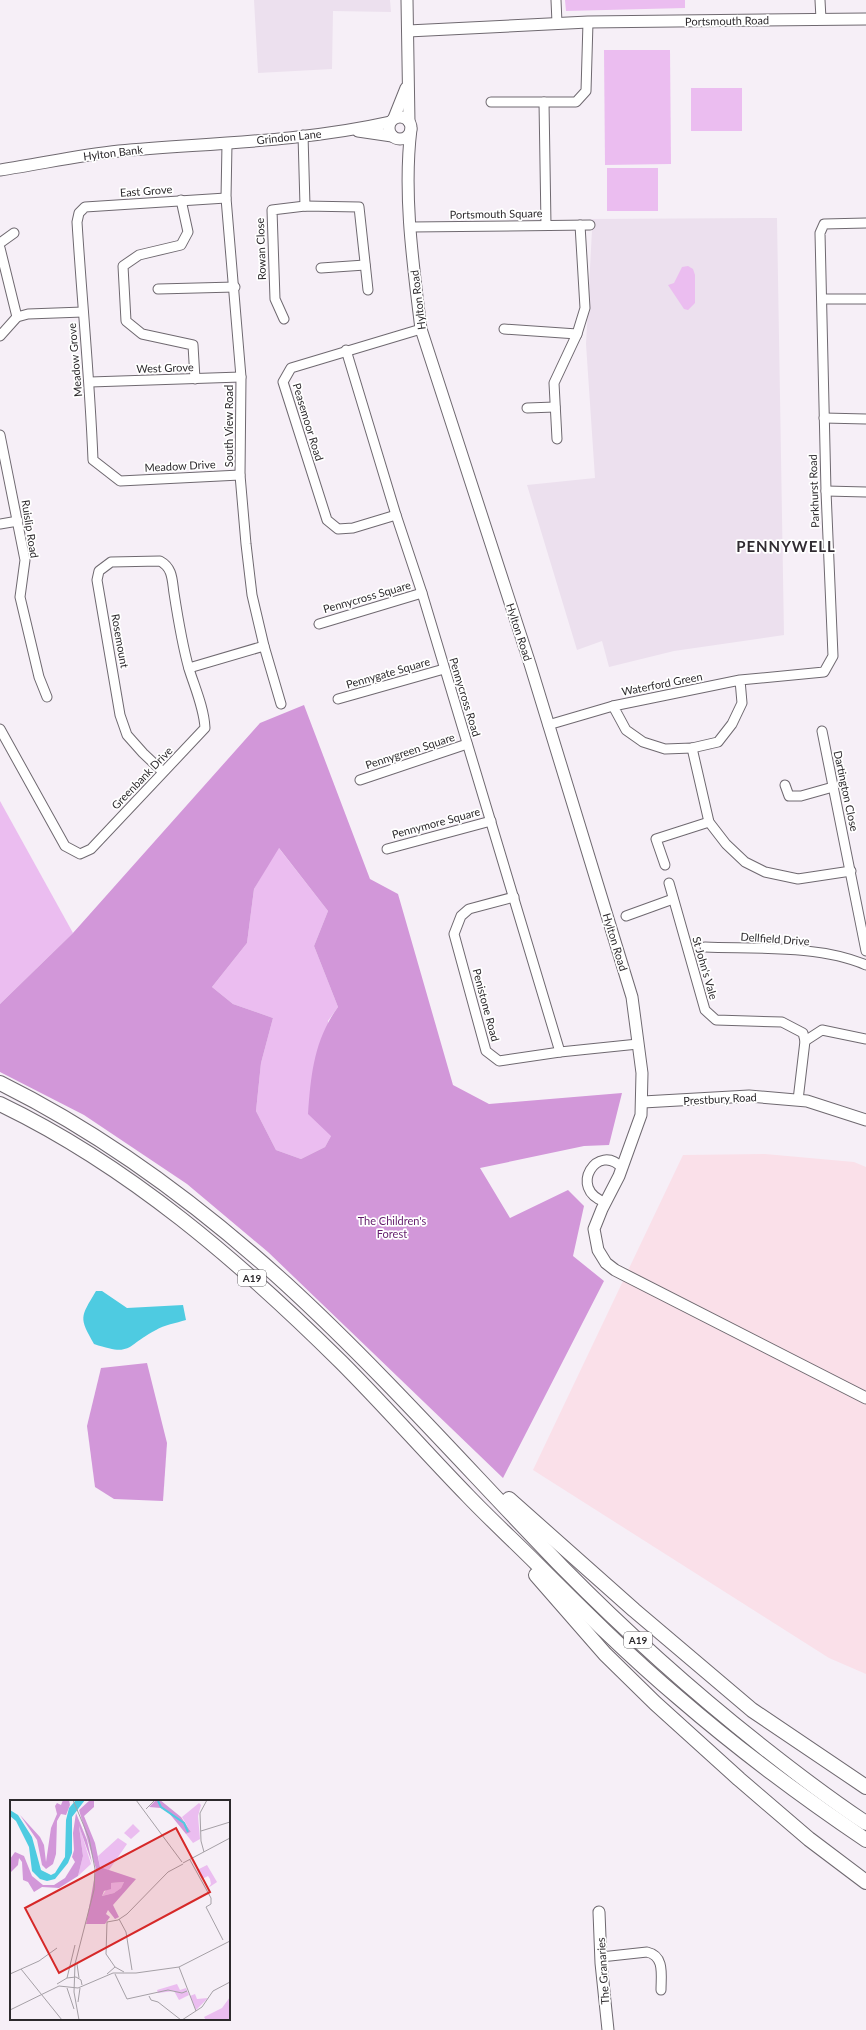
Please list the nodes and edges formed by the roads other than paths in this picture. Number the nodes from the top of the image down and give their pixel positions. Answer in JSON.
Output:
{"nodes":[{"id":1,"x":407,"y":0,"type":"edge"},
{"id":2,"x":556,"y":0,"type":"edge"},
{"id":3,"x":820,"y":0,"type":"edge"},
{"id":4,"x":821,"y":19,"type":"junction"},
{"id":5,"x":866,"y":19,"type":"edge"},
{"id":6,"x":588,"y":22,"type":"junction"},
{"id":7,"x":557,"y":24,"type":"junction"},
{"id":8,"x":408,"y":31,"type":"junction"},
{"id":9,"x":408,"y":84,"type":"junction"},
{"id":10,"x":491,"y":102,"type":"dead end"},
{"id":11,"x":544,"y":102,"type":"junction"},
{"id":12,"x":392,"y":120,"type":"junction"},
{"id":13,"x":410,"y":125,"type":"junction"},
{"id":14,"x":352,"y":130,"type":"junction"},
{"id":15,"x":303,"y":135,"type":"junction"},
{"id":16,"x":394,"y":137,"type":"junction"},
{"id":17,"x":227,"y":144,"type":"junction"},
{"id":18,"x":407,"y":161,"type":"junction"},
{"id":19,"x":0,"y":170,"type":"edge"},
{"id":20,"x":226,"y":198,"type":"junction"},
{"id":21,"x":181,"y":200,"type":"junction"},
{"id":22,"x":305,"y":206,"type":"junction"},
{"id":23,"x":77,"y":222,"type":"joint"},
{"id":24,"x":866,"y":223,"type":"edge"},
{"id":25,"x":546,"y":225,"type":"junction"},
{"id":26,"x":580,"y":225,"type":"junction"},
{"id":27,"x":590,"y":225,"type":"dead end"},
{"id":28,"x":411,"y":227,"type":"junction"},
{"id":29,"x":14,"y":233,"type":"dead end"},
{"id":30,"x":0,"y":243,"type":"edge"},
{"id":31,"x":0,"y":248,"type":"edge"},
{"id":32,"x":365,"y":265,"type":"junction"},
{"id":33,"x":321,"y":268,"type":"dead end"},
{"id":34,"x":235,"y":287,"type":"junction"},
{"id":35,"x":158,"y":289,"type":"dead end"},
{"id":36,"x":368,"y":290,"type":"dead end"},
{"id":37,"x":822,"y":299,"type":"junction"},
{"id":38,"x":866,"y":299,"type":"edge"},
{"id":39,"x":83,"y":312,"type":"junction"},
{"id":40,"x":17,"y":317,"type":"junction"},
{"id":41,"x":284,"y":319,"type":"dead end"},
{"id":42,"x":421,"y":329,"type":"junction"},
{"id":43,"x":504,"y":329,"type":"dead end"},
{"id":44,"x":577,"y":334,"type":"junction"},
{"id":45,"x":0,"y":336,"type":"edge"},
{"id":46,"x":346,"y":350,"type":"junction"},
{"id":47,"x":241,"y":377,"type":"junction"},
{"id":48,"x":196,"y":379,"type":"junction"},
{"id":49,"x":90,"y":382,"type":"junction"},
{"id":50,"x":555,"y":407,"type":"junction"},
{"id":51,"x":527,"y":408,"type":"dead end"},
{"id":52,"x":824,"y":418,"type":"junction"},
{"id":53,"x":866,"y":419,"type":"edge"},
{"id":54,"x":0,"y":435,"type":"edge"},
{"id":55,"x":556,"y":439,"type":"dead end"},
{"id":56,"x":240,"y":475,"type":"junction"},
{"id":57,"x":120,"y":481,"type":"joint"},
{"id":58,"x":826,"y":491,"type":"junction"},
{"id":59,"x":866,"y":492,"type":"edge"},
{"id":60,"x":396,"y":515,"type":"junction"},
{"id":61,"x":18,"y":520,"type":"junction"},
{"id":62,"x":0,"y":524,"type":"edge"},
{"id":63,"x":167,"y":565,"type":"joint"},
{"id":64,"x":422,"y":593,"type":"junction"},
{"id":65,"x":319,"y":624,"type":"dead end"},
{"id":66,"x":264,"y":646,"type":"junction"},
{"id":67,"x":189,"y":668,"type":"junction"},
{"id":68,"x":444,"y":669,"type":"junction"},
{"id":69,"x":740,"y":680,"type":"junction"},
{"id":70,"x":47,"y":697,"type":"dead end"},
{"id":71,"x":338,"y":699,"type":"dead end"},
{"id":72,"x":280,"y":704,"type":"dead end"},
{"id":73,"x":613,"y":706,"type":"junction"},
{"id":74,"x":548,"y":725,"type":"junction"},
{"id":75,"x":0,"y":729,"type":"edge"},
{"id":76,"x":822,"y":731,"type":"dead end"},
{"id":77,"x":467,"y":744,"type":"junction"},
{"id":78,"x":692,"y":748,"type":"junction"},
{"id":79,"x":163,"y":772,"type":"junction"},
{"id":80,"x":360,"y":780,"type":"dead end"},
{"id":81,"x":785,"y":785,"type":"dead end"},
{"id":82,"x":833,"y":787,"type":"junction"},
{"id":83,"x":491,"y":821,"type":"junction"},
{"id":84,"x":710,"y":822,"type":"junction"},
{"id":85,"x":386,"y":849,"type":"dead end"},
{"id":86,"x":665,"y":865,"type":"dead end"},
{"id":87,"x":851,"y":871,"type":"junction"},
{"id":88,"x":669,"y":883,"type":"dead end"},
{"id":89,"x":514,"y":897,"type":"junction"},
{"id":90,"x":673,"y":899,"type":"junction"},
{"id":91,"x":626,"y":916,"type":"dead end"},
{"id":92,"x":705,"y":947,"type":"dead end"},
{"id":93,"x":866,"y":952,"type":"edge"},
{"id":94,"x":862,"y":963,"type":"edge"},
{"id":95,"x":866,"y":1039,"type":"edge"},
{"id":96,"x":805,"y":1041,"type":"junction"},
{"id":97,"x":638,"y":1044,"type":"junction"},
{"id":98,"x":560,"y":1052,"type":"junction"},
{"id":99,"x":0,"y":1083,"type":"edge"},
{"id":100,"x":798,"y":1100,"type":"junction"},
{"id":101,"x":643,"y":1102,"type":"junction"},
{"id":102,"x":0,"y":1104,"type":"edge"},
{"id":103,"x":866,"y":1120,"type":"edge"},
{"id":104,"x":622,"y":1168,"type":"junction"},
{"id":105,"x":605,"y":1202,"type":"junction"},
{"id":106,"x":866,"y":1398,"type":"edge"},
{"id":107,"x":434,"y":1432,"type":"junction"},
{"id":108,"x":468,"y":1497,"type":"junction"},
{"id":109,"x":866,"y":1787,"type":"edge"},
{"id":110,"x":866,"y":1823,"type":"edge"},
{"id":111,"x":866,"y":1840,"type":"edge"},
{"id":112,"x":866,"y":1882,"type":"edge"},
{"id":113,"x":599,"y":1912,"type":"dead end"},
{"id":114,"x":601,"y":1957,"type":"junction"},
{"id":115,"x":661,"y":1990,"type":"dead end"},
{"id":116,"x":608,"y":2030,"type":"edge"}],
"edges":[{"from":1,"to":8,"type":"street","name":"Hylton Road"},
{"from":2,"to":7,"type":"street"},
{"from":3,"to":4,"type":"street"},
{"from":4,"to":5,"type":"street","name":"Portsmouth Road"},
{"from":4,"to":6,"type":"street","name":"Portsmouth Road"},
{"from":6,"to":7,"type":"street","name":"Portsmouth Road"},
{"from":6,"to":11,"type":"street"},
{"from":7,"to":8,"type":"street","name":"Portsmouth Road"},
{"from":8,"to":9,"type":"street","name":"Hylton Road"},
{"from":9,"to":12,"type":"street","name":"Hylton Road"},
{"from":9,"to":13,"type":"street","name":"Hylton Road"},
{"from":10,"to":11,"type":"street"},
{"from":11,"to":25,"type":"street"},
{"from":12,"to":13,"type":"street"},
{"from":12,"to":14,"type":"street","name":"Grindon Lane"},
{"from":12,"to":16,"type":"street"},
{"from":13,"to":16,"type":"street"},
{"from":13,"to":18,"type":"street","name":"Hylton Road"},
{"from":14,"to":15,"type":"street","name":"Grindon Lane"},
{"from":14,"to":16,"type":"street","name":"Grindon Lane"},
{"from":15,"to":17,"type":"street","name":"Grindon Lane"},
{"from":15,"to":22,"type":"street"},
{"from":16,"to":18,"type":"street","name":"Hylton Road"},
{"from":17,"to":19,"type":"street","name":"Hylton Bank"},
{"from":17,"to":20,"type":"street","name":"South View Road"},
{"from":18,"to":28,"type":"street","name":"Hylton Road"},
{"from":20,"to":21,"type":"street","name":"East Grove"},
{"from":20,"to":34,"type":"street","name":"South View Road"},
{"from":21,"to":23,"type":"street","name":"East Grove"},
{"from":21,"to":48,"type":"street"},
{"from":22,"to":32,"type":"street","name":"Rowan Close"},
{"from":22,"to":41,"type":"street","name":"Rowan Close"},
{"from":23,"to":39,"type":"street","name":"Meadow Grove"},
{"from":24,"to":37,"type":"street","name":"Parkhurst Road"},
{"from":25,"to":26,"type":"street","name":"Portsmouth Square"},
{"from":25,"to":28,"type":"street","name":"Portsmouth Square"},
{"from":26,"to":27,"type":"street","name":"Portsmouth Square"},
{"from":26,"to":44,"type":"street"},
{"from":28,"to":42,"type":"street","name":"Hylton Road"},
{"from":29,"to":30,"type":"street"},
{"from":31,"to":40,"type":"street"},
{"from":32,"to":33,"type":"street"},
{"from":32,"to":36,"type":"street","name":"Rowan Close"},
{"from":34,"to":35,"type":"street"},
{"from":34,"to":47,"type":"street","name":"South View Road"},
{"from":37,"to":38,"type":"street"},
{"from":37,"to":52,"type":"street","name":"Parkhurst Road"},
{"from":39,"to":40,"type":"street"},
{"from":39,"to":49,"type":"street","name":"Meadow Grove"},
{"from":40,"to":45,"type":"street"},
{"from":42,"to":46,"type":"street","name":"Peasemoor Road"},
{"from":42,"to":74,"type":"street","name":"Hylton Road"},
{"from":43,"to":44,"type":"street"},
{"from":44,"to":50,"type":"street"},
{"from":46,"to":60,"type":"street","name":"Pennycross Road"},
{"from":46,"to":60,"type":"street","name":"Peasemoor Road"},
{"from":47,"to":48,"type":"street","name":"West Grove"},
{"from":47,"to":56,"type":"street","name":"South View Road"},
{"from":48,"to":49,"type":"street","name":"West Grove"},
{"from":49,"to":57,"type":"street","name":"Meadow Grove"},
{"from":50,"to":51,"type":"street"},
{"from":50,"to":55,"type":"street"},
{"from":52,"to":53,"type":"street"},
{"from":52,"to":58,"type":"street","name":"Parkhurst Road"},
{"from":54,"to":61,"type":"street","name":"Ruislip Road"},
{"from":56,"to":57,"type":"street","name":"Meadow Drive"},
{"from":56,"to":66,"type":"street","name":"South View Road"},
{"from":58,"to":59,"type":"street"},
{"from":58,"to":69,"type":"street","name":"Parkhurst Road"},
{"from":60,"to":64,"type":"street","name":"Pennycross Road"},
{"from":61,"to":62,"type":"street"},
{"from":61,"to":70,"type":"street","name":"Ruislip Road"},
{"from":63,"to":67,"type":"street","name":"Greenbank Drive"},
{"from":63,"to":79,"type":"street","name":"Rosemount"},
{"from":64,"to":65,"type":"street","name":"Pennycross Square"},
{"from":64,"to":68,"type":"street","name":"Pennycross Road"},
{"from":66,"to":67,"type":"street"},
{"from":66,"to":72,"type":"street","name":"South View Road"},
{"from":67,"to":79,"type":"street","name":"Greenbank Drive"},
{"from":68,"to":71,"type":"street","name":"Pennygate Square"},
{"from":68,"to":77,"type":"street","name":"Pennycross Road"},
{"from":69,"to":73,"type":"street","name":"Waterford Green"},
{"from":69,"to":78,"type":"street","name":"Waterford Green"},
{"from":73,"to":74,"type":"street"},
{"from":73,"to":78,"type":"street","name":"Waterford Green"},
{"from":74,"to":97,"type":"street","name":"Hylton Road"},
{"from":75,"to":79,"type":"street","name":"Greenbank Drive"},
{"from":76,"to":82,"type":"street","name":"Dartington Close"},
{"from":77,"to":80,"type":"street","name":"Pennygreen Square"},
{"from":77,"to":83,"type":"street","name":"Pennycross Road"},
{"from":78,"to":84,"type":"street"},
{"from":81,"to":82,"type":"street"},
{"from":82,"to":87,"type":"street","name":"Dartington Close"},
{"from":83,"to":85,"type":"street","name":"Pennymore Square"},
{"from":83,"to":89,"type":"street","name":"Pennycross Road"},
{"from":84,"to":86,"type":"street"},
{"from":84,"to":87,"type":"street"},
{"from":87,"to":93,"type":"street","name":"Dartington Close"},
{"from":88,"to":90,"type":"street","name":"St John's Vale"},
{"from":89,"to":98,"type":"street","name":"Pennycross Road"},
{"from":89,"to":98,"type":"street","name":"Penistone Road"},
{"from":90,"to":91,"type":"street"},
{"from":90,"to":96,"type":"street","name":"St John's Vale"},
{"from":92,"to":94,"type":"street","name":"Dellfield Drive"},
{"from":93,"to":94,"type":"street","name":"Dartington Close"},
{"from":95,"to":96,"type":"street"},
{"from":96,"to":100,"type":"street"},
{"from":97,"to":98,"type":"street","name":"Penistone Road"},
{"from":97,"to":101,"type":"street","name":"Hylton Road"},
{"from":99,"to":107,"type":"highway","number":"A19"},
{"from":100,"to":101,"type":"street","name":"Prestbury Road"},
{"from":100,"to":103,"type":"street","name":"Prestbury Road"},
{"from":101,"to":104,"type":"street","name":"Hylton Road"},
{"from":102,"to":108,"type":"highway","number":"A19"},
{"from":104,"to":105,"type":"street","name":"Hylton Road"},
{"from":104,"to":105,"type":"street"},
{"from":105,"to":106,"type":"street","name":"Hylton Road"},
{"from":107,"to":109,"type":"highway"},
{"from":107,"to":110,"type":"highway","number":"A19"},
{"from":108,"to":111,"type":"highway","number":"A19"},
{"from":108,"to":112,"type":"highway"},
{"from":113,"to":114,"type":"street","name":"The Granaries"},
{"from":114,"to":115,"type":"street"},
{"from":114,"to":116,"type":"street","name":"The Granaries"}]}
